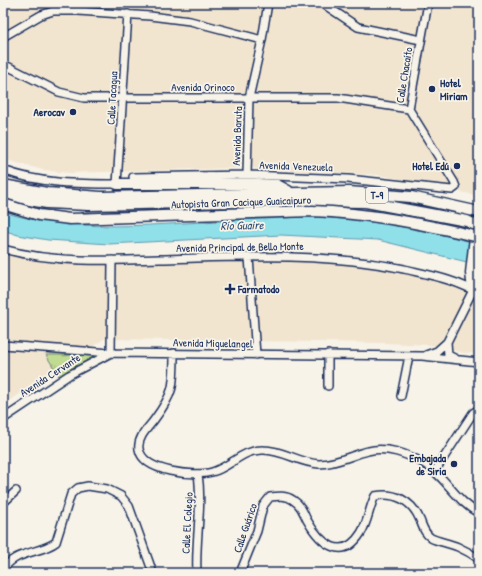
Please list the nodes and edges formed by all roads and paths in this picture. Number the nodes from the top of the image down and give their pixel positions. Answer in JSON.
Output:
{"nodes":[{"id":1,"x":268,"y":3,"type":"edge"},
{"id":2,"x":322,"y":3,"type":"edge"},
{"id":3,"x":428,"y":3,"type":"edge"},
{"id":4,"x":128,"y":14,"type":"junction"},
{"id":5,"x":3,"y":37,"type":"edge"},
{"id":6,"x":262,"y":40,"type":"junction"},
{"id":7,"x":421,"y":40,"type":"junction"},
{"id":8,"x":3,"y":64,"type":"edge"},
{"id":9,"x":123,"y":98,"type":"junction"},
{"id":10,"x":250,"y":98,"type":"junction"},
{"id":11,"x":409,"y":109,"type":"junction"},
{"id":12,"x":3,"y":170,"type":"edge"},
{"id":13,"x":247,"y":175,"type":"junction"},
{"id":14,"x":133,"y":177,"type":"dead end"},
{"id":15,"x":118,"y":184,"type":"junction"},
{"id":16,"x":3,"y":185,"type":"edge"},
{"id":17,"x":456,"y":187,"type":"joint"},
{"id":18,"x":290,"y":192,"type":"junction"},
{"id":19,"x":3,"y":193,"type":"edge"},
{"id":20,"x":3,"y":204,"type":"edge"},
{"id":21,"x":479,"y":212,"type":"edge"},
{"id":22,"x":477,"y":234,"type":"edge"},
{"id":23,"x":3,"y":249,"type":"edge"},
{"id":24,"x":249,"y":257,"type":"junction"},
{"id":25,"x":112,"y":260,"type":"junction"},
{"id":26,"x":477,"y":291,"type":"edge"},
{"id":27,"x":447,"y":342,"type":"junction"},
{"id":28,"x":3,"y":345,"type":"edge"},
{"id":29,"x":111,"y":353,"type":"junction"},
{"id":30,"x":174,"y":354,"type":"junction"},
{"id":31,"x":328,"y":354,"type":"junction"},
{"id":32,"x":256,"y":355,"type":"junction"},
{"id":33,"x":409,"y":356,"type":"junction"},
{"id":34,"x":422,"y":356,"type":"junction"},
{"id":35,"x":458,"y":360,"type":"junction"},
{"id":36,"x":479,"y":362,"type":"edge"},
{"id":37,"x":328,"y":386,"type":"dead end"},
{"id":38,"x":401,"y":396,"type":"dead end"},
{"id":39,"x":479,"y":409,"type":"edge"},
{"id":40,"x":3,"y":419,"type":"edge"},
{"id":41,"x":435,"y":471,"type":"junction"},
{"id":42,"x":198,"y":474,"type":"junction"},
{"id":43,"x":16,"y":491,"type":"dead end"},
{"id":44,"x":3,"y":503,"type":"edge"},
{"id":45,"x":479,"y":513,"type":"edge"},
{"id":46,"x":479,"y":559,"type":"edge"},
{"id":47,"x":3,"y":572,"type":"edge"},
{"id":48,"x":153,"y":573,"type":"edge"},
{"id":49,"x":197,"y":573,"type":"edge"},
{"id":50,"x":240,"y":573,"type":"edge"}],
"edges":[{"from":1,"to":6,"type":"street","name":"Avenida Baruta"},
{"from":2,"to":7,"type":"street"},
{"from":3,"to":7,"type":"street","name":"Calle Chacaíto"},
{"from":4,"to":5,"type":"street"},
{"from":4,"to":6,"type":"street"},
{"from":4,"to":9,"type":"street","name":"Calle Tacagua"},
{"from":6,"to":10,"type":"street","name":"Avenida Baruta"},
{"from":7,"to":11,"type":"street","name":"Calle Chacaíto"},
{"from":8,"to":9,"type":"street","name":"Avenida Orinoco"},
{"from":9,"to":10,"type":"street","name":"Avenida Orinoco"},
{"from":9,"to":15,"type":"street","name":"Calle Tacagua"},
{"from":10,"to":11,"type":"street","name":"Avenida Orinoco"},
{"from":10,"to":13,"type":"street","name":"Avenida Baruta"},
{"from":11,"to":17,"type":"street","name":"Calle Chacaíto"},
{"from":12,"to":15,"type":"street"},
{"from":13,"to":14,"type":"street","name":"Avenida Venezuela"},
{"from":13,"to":17,"type":"street","name":"Avenida Venezuela"},
{"from":15,"to":18,"type":"highway"},
{"from":16,"to":18,"type":"highway","name":"Autopista Gran Cacique Guaicaipuro","number":"T-9"},
{"from":18,"to":21,"type":"highway","name":"Autopista Gran Cacique Guaicaipuro","number":"T-9"},
{"from":19,"to":22,"type":"highway"},
{"from":20,"to":22,"type":"highway","name":"Autopista Gran Cacique Guaicaipuro","number":"T-9","bridge":true},
{"from":22,"to":26,"type":"highway"},
{"from":23,"to":25,"type":"street","name":"Avenida Principal de Bello Monte"},
{"from":24,"to":25,"type":"street","name":"Avenida Principal de Bello Monte"},
{"from":24,"to":26,"type":"street","name":"Avenida Principal de Bello Monte"},
{"from":24,"to":32,"type":"street"},
{"from":25,"to":29,"type":"street"},
{"from":26,"to":27,"type":"street"},
{"from":27,"to":34,"type":"street"},
{"from":27,"to":35,"type":"street"},
{"from":28,"to":29,"type":"street","name":"Avenida Miguelangel"},
{"from":29,"to":30,"type":"street","name":"Avenida Miguelangel"},
{"from":29,"to":40,"type":"street","name":"Avenida Cervante"},
{"from":30,"to":32,"type":"street","name":"Avenida Miguelangel"},
{"from":30,"to":42,"type":"street"},
{"from":31,"to":32,"type":"street","name":"Avenida Miguelangel"},
{"from":31,"to":33,"type":"street","name":"Avenida Miguelangel"},
{"from":31,"to":37,"type":"street"},
{"from":33,"to":34,"type":"street","name":"Avenida Miguelangel"},
{"from":33,"to":38,"type":"street"},
{"from":34,"to":35,"type":"street","name":"Avenida Miguelangel"},
{"from":35,"to":36,"type":"street","name":"Avenida Miguelangel"},
{"from":39,"to":41,"type":"street"},
{"from":41,"to":42,"type":"street"},
{"from":41,"to":45,"type":"street"},
{"from":42,"to":49,"type":"street","name":"Calle El Colegio"},
{"from":43,"to":44,"type":"street"},
{"from":46,"to":50,"type":"street","name":"Calle Guárico"},
{"from":47,"to":48,"type":"street"}]}
